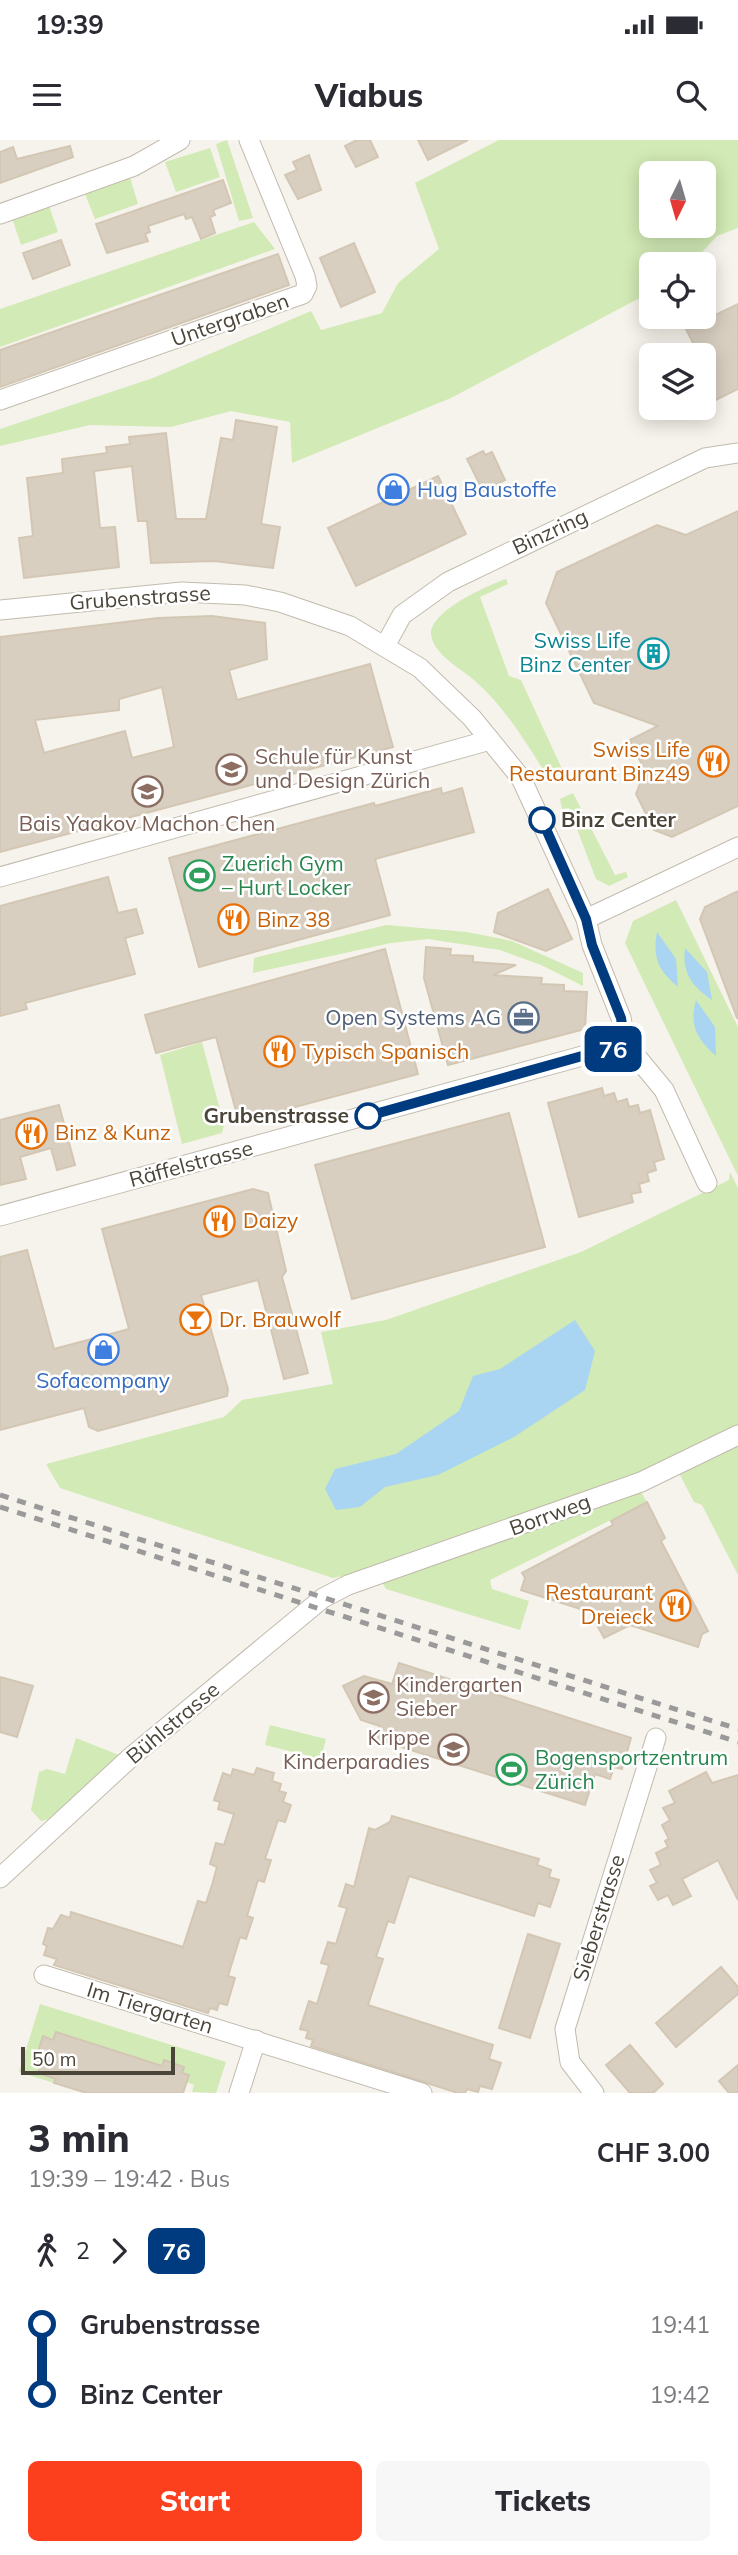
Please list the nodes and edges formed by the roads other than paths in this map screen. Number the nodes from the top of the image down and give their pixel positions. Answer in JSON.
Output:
{"nodes":[{"id":1,"x":180,"y":140,"type":"edge"},
{"id":2,"x":249,"y":140,"type":"edge"},
{"id":3,"x":0,"y":214,"type":"edge"},
{"id":4,"x":0,"y":400,"type":"edge"},
{"id":5,"x":738,"y":453,"type":"edge"},
{"id":6,"x":0,"y":610,"type":"edge"},
{"id":7,"x":384,"y":646,"type":"junction"},
{"id":8,"x":490,"y":740,"type":"junction"},
{"id":9,"x":738,"y":847,"type":"edge"},
{"id":10,"x":0,"y":877,"type":"edge"},
{"id":11,"x":586,"y":919,"type":"junction"},
{"id":12,"x":625,"y":1044,"type":"junction"},
{"id":13,"x":707,"y":1183,"type":"dead end"},
{"id":14,"x":0,"y":1216,"type":"edge"},
{"id":15,"x":738,"y":1435,"type":"edge"},
{"id":16,"x":358,"y":1584,"type":"joint"},
{"id":17,"x":656,"y":1738,"type":"dead end"},
{"id":18,"x":0,"y":1878,"type":"edge"},
{"id":19,"x":44,"y":1975,"type":"dead end"},
{"id":20,"x":256,"y":2040,"type":"junction"},
{"id":21,"x":239,"y":2093,"type":"edge"},
{"id":22,"x":422,"y":2093,"type":"edge"},
{"id":23,"x":594,"y":2093,"type":"edge"}],
"edges":[{"from":1,"to":3,"type":"street"},
{"from":2,"to":4,"type":"street","name":"Untergraben"},
{"from":5,"to":7,"type":"street","name":"Binzring"},
{"from":6,"to":7,"type":"street","name":"Grubenstrasse"},
{"from":7,"to":8,"type":"street","name":"Grubenstrasse"},
{"from":8,"to":10,"type":"street"},
{"from":8,"to":11,"type":"street","name":"Grubenstrasse"},
{"from":9,"to":11,"type":"street"},
{"from":11,"to":12,"type":"street","name":"Grubenstrasse"},
{"from":12,"to":13,"type":"street","name":"Grubenstrasse"},
{"from":12,"to":14,"type":"street","name":"Räffelstrasse"},
{"from":15,"to":16,"type":"street","name":"Borrweg"},
{"from":16,"to":18,"type":"street","name":"Bühlstrasse"},
{"from":17,"to":23,"type":"street","name":"Sieberstrasse"},
{"from":19,"to":20,"type":"street","name":"Im Tiergarten"},
{"from":20,"to":21,"type":"street"},
{"from":20,"to":22,"type":"street","name":"Im Tiergarten"}]}
